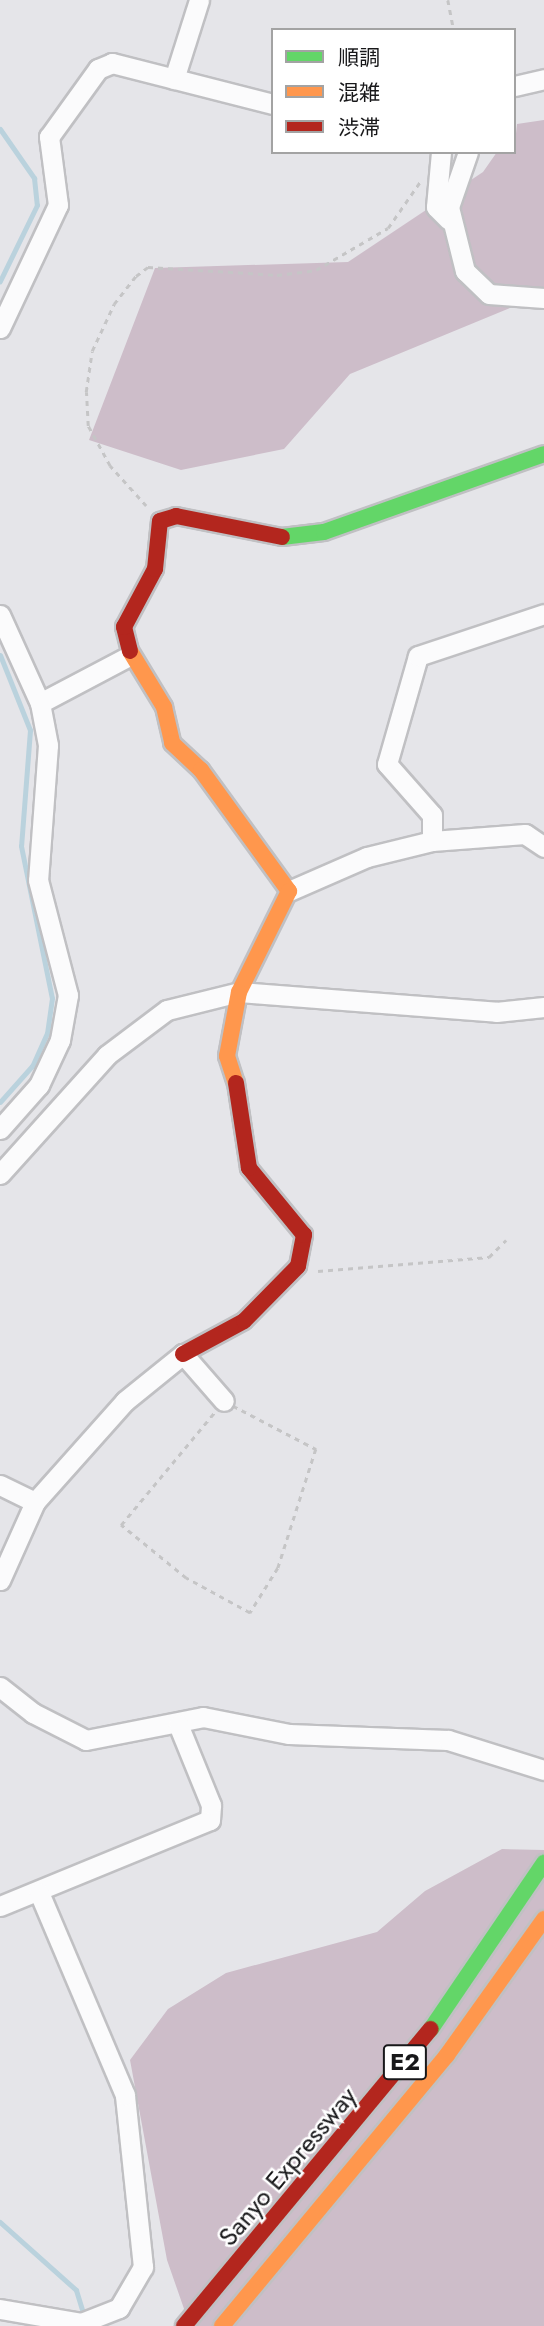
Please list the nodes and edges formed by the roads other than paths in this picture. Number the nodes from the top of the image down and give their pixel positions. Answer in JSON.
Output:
{"nodes":[{"id":1,"x":199,"y":0,"type":"edge"},
{"id":2,"x":174,"y":79,"type":"junction"},
{"id":3,"x":544,"y":79,"type":"edge"},
{"id":4,"x":516,"y":86,"type":"edge"},
{"id":5,"x":271,"y":103,"type":"edge"},
{"id":6,"x":441,"y":154,"type":"edge"},
{"id":7,"x":467,"y":154,"type":"edge"},
{"id":8,"x":449,"y":220,"type":"junction"},
{"id":9,"x":544,"y":298,"type":"edge"},
{"id":10,"x":0,"y":328,"type":"edge"},
{"id":11,"x":544,"y":454,"type":"edge"},
{"id":12,"x":544,"y":614,"type":"edge"},
{"id":13,"x":0,"y":615,"type":"edge"},
{"id":14,"x":129,"y":656,"type":"junction"},
{"id":15,"x":40,"y":702,"type":"junction"},
{"id":16,"x":432,"y":841,"type":"junction"},
{"id":17,"x":544,"y":848,"type":"edge"},
{"id":18,"x":289,"y":891,"type":"junction"},
{"id":19,"x":239,"y":992,"type":"junction"},
{"id":20,"x":544,"y":1007,"type":"edge"},
{"id":21,"x":39,"y":1085,"type":"junction"},
{"id":22,"x":62,"y":1105,"type":"junction"},
{"id":23,"x":0,"y":1131,"type":"edge"},
{"id":24,"x":21,"y":1151,"type":"junction"},
{"id":25,"x":0,"y":1174,"type":"edge"},
{"id":26,"x":183,"y":1354,"type":"junction"},
{"id":27,"x":224,"y":1401,"type":"road end"},
{"id":28,"x":0,"y":1485,"type":"edge"},
{"id":29,"x":34,"y":1502,"type":"junction"},
{"id":30,"x":0,"y":1580,"type":"edge"},
{"id":31,"x":0,"y":1687,"type":"edge"},
{"id":32,"x":178,"y":1724,"type":"junction"},
{"id":33,"x":544,"y":1770,"type":"edge"},
{"id":34,"x":544,"y":1863,"type":"edge"},
{"id":35,"x":39,"y":1892,"type":"junction"},
{"id":36,"x":0,"y":1906,"type":"edge"},
{"id":37,"x":544,"y":1919,"type":"edge"},
{"id":38,"x":0,"y":2309,"type":"edge"},
{"id":39,"x":184,"y":2326,"type":"edge"},
{"id":40,"x":222,"y":2326,"type":"edge"}],
"edges":[{"from":1,"to":2,"type":"street"},
{"from":2,"to":5,"type":"street"},
{"from":2,"to":10,"type":"street"},
{"from":3,"to":4,"type":"street"},
{"from":6,"to":8,"type":"street"},
{"from":7,"to":8,"type":"street"},
{"from":8,"to":9,"type":"street"},
{"from":11,"to":14,"type":"main road"},
{"from":12,"to":16,"type":"street"},
{"from":13,"to":15,"type":"street"},
{"from":14,"to":15,"type":"street"},
{"from":14,"to":18,"type":"main road"},
{"from":15,"to":21,"type":"street"},
{"from":16,"to":17,"type":"street"},
{"from":16,"to":18,"type":"street"},
{"from":18,"to":19,"type":"main road"},
{"from":19,"to":20,"type":"street"},
{"from":19,"to":22,"type":"street"},
{"from":19,"to":26,"type":"main road"},
{"from":21,"to":22,"type":"street"},
{"from":21,"to":23,"type":"street"},
{"from":22,"to":24,"type":"street"},
{"from":23,"to":24,"type":"street"},
{"from":24,"to":25,"type":"street"},
{"from":26,"to":27,"type":"street"},
{"from":26,"to":29,"type":"street"},
{"from":28,"to":29,"type":"street"},
{"from":29,"to":30,"type":"street"},
{"from":31,"to":32,"type":"street"},
{"from":32,"to":33,"type":"street"},
{"from":32,"to":35,"type":"street"},
{"from":34,"to":39,"type":"main road","name":"Sanyo Expressway","number":"E2"},
{"from":35,"to":36,"type":"street"},
{"from":35,"to":38,"type":"street"},
{"from":37,"to":40,"type":"main road","name":"Sanyo Expressway","number":"E2"}]}
